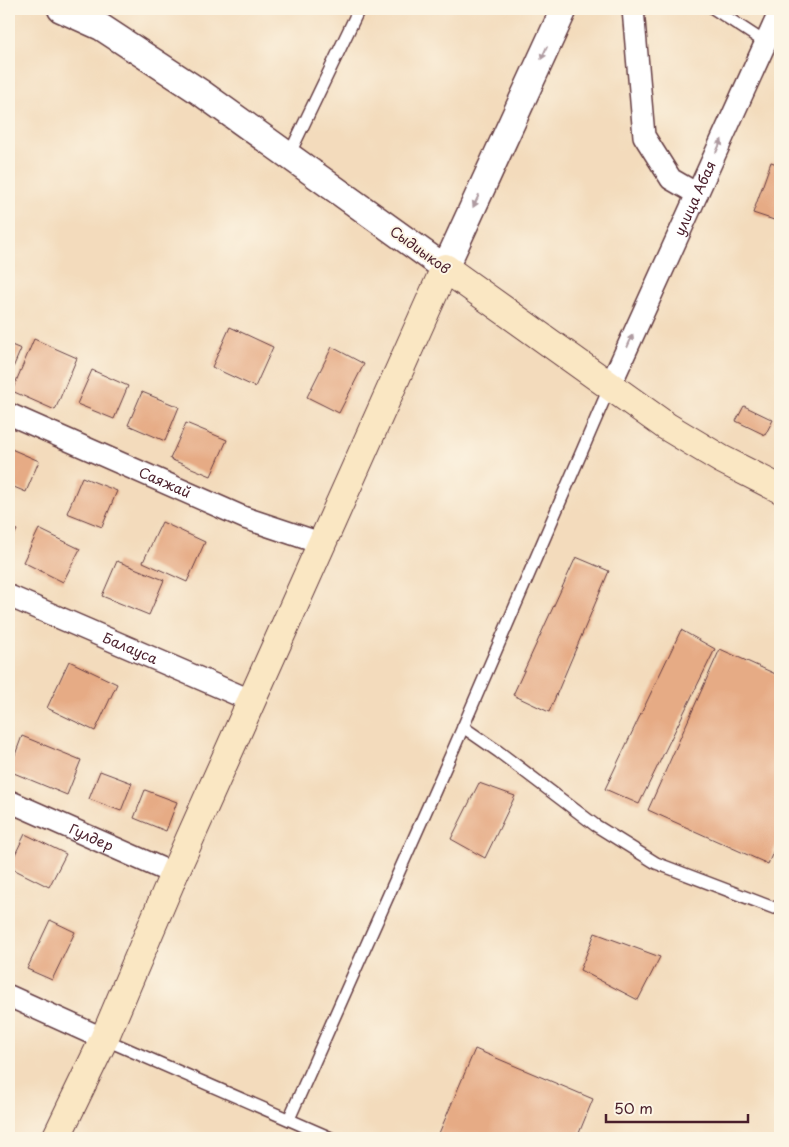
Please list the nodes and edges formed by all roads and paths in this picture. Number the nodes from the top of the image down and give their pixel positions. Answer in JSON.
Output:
{"nodes":[{"id":1,"x":61,"y":9,"type":"edge"},
{"id":2,"x":359,"y":9,"type":"edge"},
{"id":3,"x":564,"y":9,"type":"edge"},
{"id":4,"x":633,"y":9,"type":"edge"},
{"id":5,"x":714,"y":9,"type":"edge"},
{"id":6,"x":780,"y":11,"type":"edge"},
{"id":7,"x":766,"y":43,"type":"junction"},
{"id":8,"x":289,"y":155,"type":"junction"},
{"id":9,"x":697,"y":194,"type":"junction"},
{"id":10,"x":445,"y":268,"type":"junction"},
{"id":11,"x":610,"y":386,"type":"junction"},
{"id":12,"x":9,"y":414,"type":"edge"},
{"id":13,"x":780,"y":489,"type":"edge"},
{"id":14,"x":323,"y":544,"type":"junction"},
{"id":15,"x":9,"y":596,"type":"edge"},
{"id":16,"x":252,"y":701,"type":"junction"},
{"id":17,"x":463,"y":727,"type":"junction"},
{"id":18,"x":9,"y":801,"type":"edge"},
{"id":19,"x":174,"y":874,"type":"junction"},
{"id":20,"x":774,"y":908,"type":"dead end"},
{"id":21,"x":9,"y":996,"type":"edge"},
{"id":22,"x":104,"y":1039,"type":"junction"},
{"id":23,"x":289,"y":1119,"type":"junction"},
{"id":24,"x":59,"y":1137,"type":"edge"},
{"id":25,"x":331,"y":1138,"type":"edge"}],
"edges":[{"from":1,"to":8,"type":"street","name":"Сыдиыков"},
{"from":2,"to":8,"type":"lane"},
{"from":3,"to":10,"type":"street","one_way":true},
{"from":4,"to":9,"type":"street"},
{"from":5,"to":7,"type":"lane"},
{"from":6,"to":7,"type":"street","name":"улица Абая"},
{"from":9,"to":7,"type":"street","name":"улица Абая","one_way":true},
{"from":8,"to":10,"type":"street","name":"Сыдиыков"},
{"from":11,"to":9,"type":"street","name":"улица Абая","one_way":true},
{"from":10,"to":11,"type":"main road","name":"Сыдиыков"},
{"from":10,"to":14,"type":"main road"},
{"from":11,"to":13,"type":"main road","name":"Сыдиыков"},
{"from":11,"to":17,"type":"lane"},
{"from":12,"to":14,"type":"street","name":"Саяжай"},
{"from":14,"to":16,"type":"main road"},
{"from":15,"to":16,"type":"street","name":"Балауса"},
{"from":16,"to":19,"type":"main road"},
{"from":17,"to":20,"type":"lane"},
{"from":17,"to":23,"type":"lane"},
{"from":18,"to":19,"type":"street","name":"Гулдер"},
{"from":19,"to":22,"type":"main road"},
{"from":21,"to":22,"type":"street"},
{"from":22,"to":23,"type":"lane"},
{"from":22,"to":24,"type":"main road"},
{"from":23,"to":25,"type":"lane"}]}
